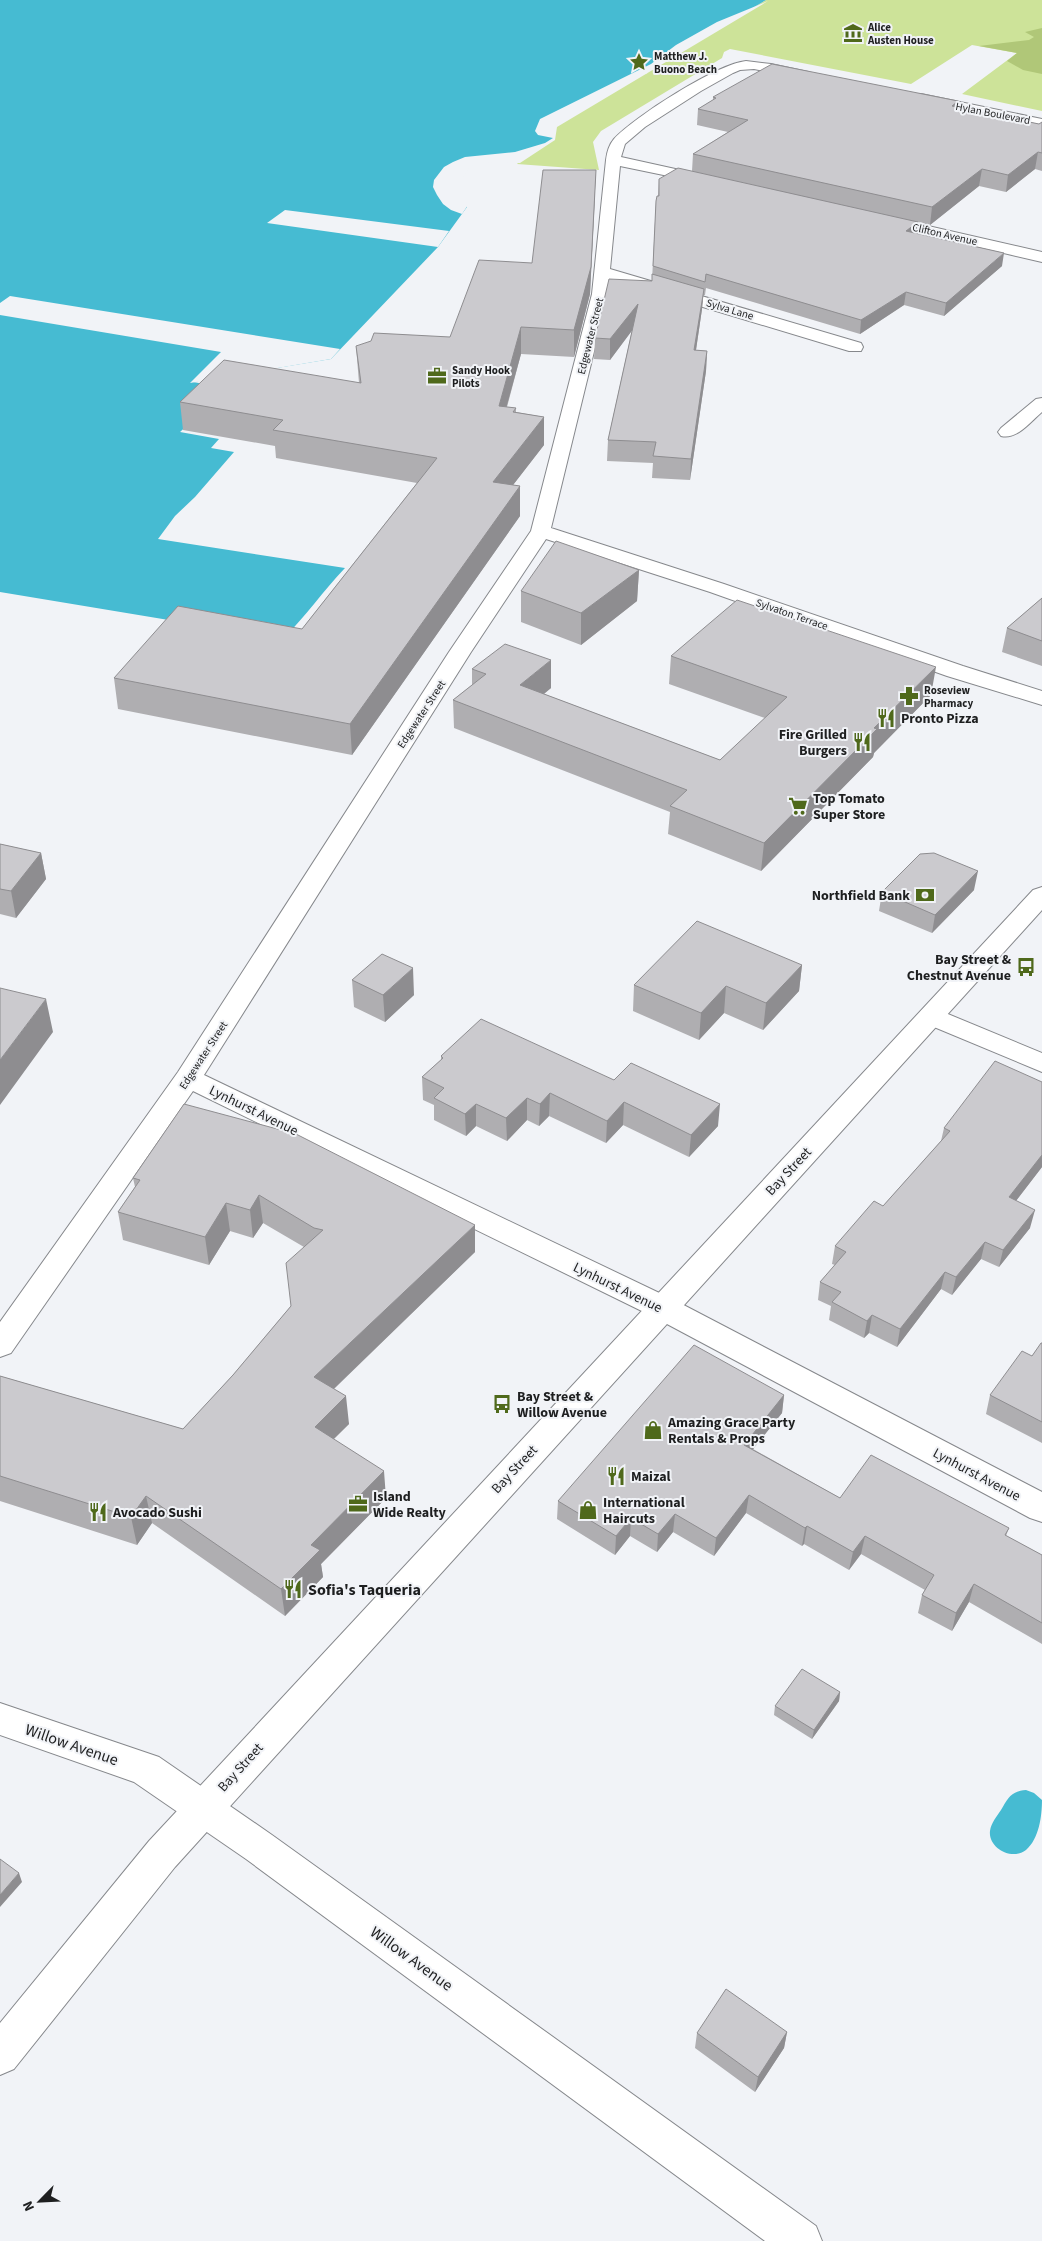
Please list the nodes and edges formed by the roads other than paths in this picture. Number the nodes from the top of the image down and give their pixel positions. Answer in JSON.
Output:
{"nodes":[{"id":1,"x":812,"y":76,"type":"edge"},
{"id":2,"x":903,"y":94,"type":"edge"},
{"id":3,"x":1042,"y":122,"type":"edge"},
{"id":4,"x":613,"y":160,"type":"junction"},
{"id":5,"x":723,"y":184,"type":"edge"},
{"id":6,"x":869,"y":217,"type":"edge"},
{"id":7,"x":1042,"y":257,"type":"edge"},
{"id":8,"x":604,"y":272,"type":"junction"},
{"id":9,"x":855,"y":348,"type":"dead end"},
{"id":10,"x":1042,"y":403,"type":"edge"},
{"id":11,"x":1007,"y":432,"type":"dead end"},
{"id":12,"x":541,"y":531,"type":"junction"},
{"id":13,"x":1042,"y":698,"type":"edge"},
{"id":14,"x":1042,"y":895,"type":"edge"},
{"id":15,"x":931,"y":1016,"type":"junction"},
{"id":16,"x":1042,"y":1063,"type":"edge"},
{"id":17,"x":188,"y":1078,"type":"junction"},
{"id":18,"x":663,"y":1308,"type":"junction"},
{"id":19,"x":0,"y":1345,"type":"edge"},
{"id":20,"x":1042,"y":1508,"type":"edge"},
{"id":21,"x":0,"y":1719,"type":"edge"},
{"id":22,"x":204,"y":1808,"type":"junction"},
{"id":23,"x":0,"y":2055,"type":"edge"},
{"id":24,"x":801,"y":2241,"type":"edge"}],
"edges":[{"from":1,"to":4,"type":"street","name":"Edgewater Street"},
{"from":2,"to":3,"type":"street","name":"Hylan Boulevard"},
{"from":4,"to":5,"type":"street"},
{"from":4,"to":8,"type":"street","name":"Edgewater Street"},
{"from":6,"to":7,"type":"street","name":"Clifton Avenue"},
{"from":8,"to":9,"type":"street","name":"Sylva Lane"},
{"from":8,"to":12,"type":"street","name":"Edgewater Street"},
{"from":10,"to":11,"type":"street"},
{"from":12,"to":13,"type":"street","name":"Sylvaton Terrace"},
{"from":12,"to":17,"type":"street","name":"Edgewater Street"},
{"from":14,"to":15,"type":"street","name":"Bay Street"},
{"from":15,"to":16,"type":"street"},
{"from":15,"to":18,"type":"street","name":"Bay Street"},
{"from":17,"to":18,"type":"street","name":"Lynhurst Avenue"},
{"from":17,"to":19,"type":"street","name":"Edgewater Street"},
{"from":18,"to":20,"type":"street","name":"Lynhurst Avenue"},
{"from":18,"to":22,"type":"street","name":"Bay Street"},
{"from":21,"to":22,"type":"street","name":"Willow Avenue"},
{"from":22,"to":23,"type":"street","name":"Bay Street"},
{"from":22,"to":24,"type":"street","name":"Willow Avenue"}]}
